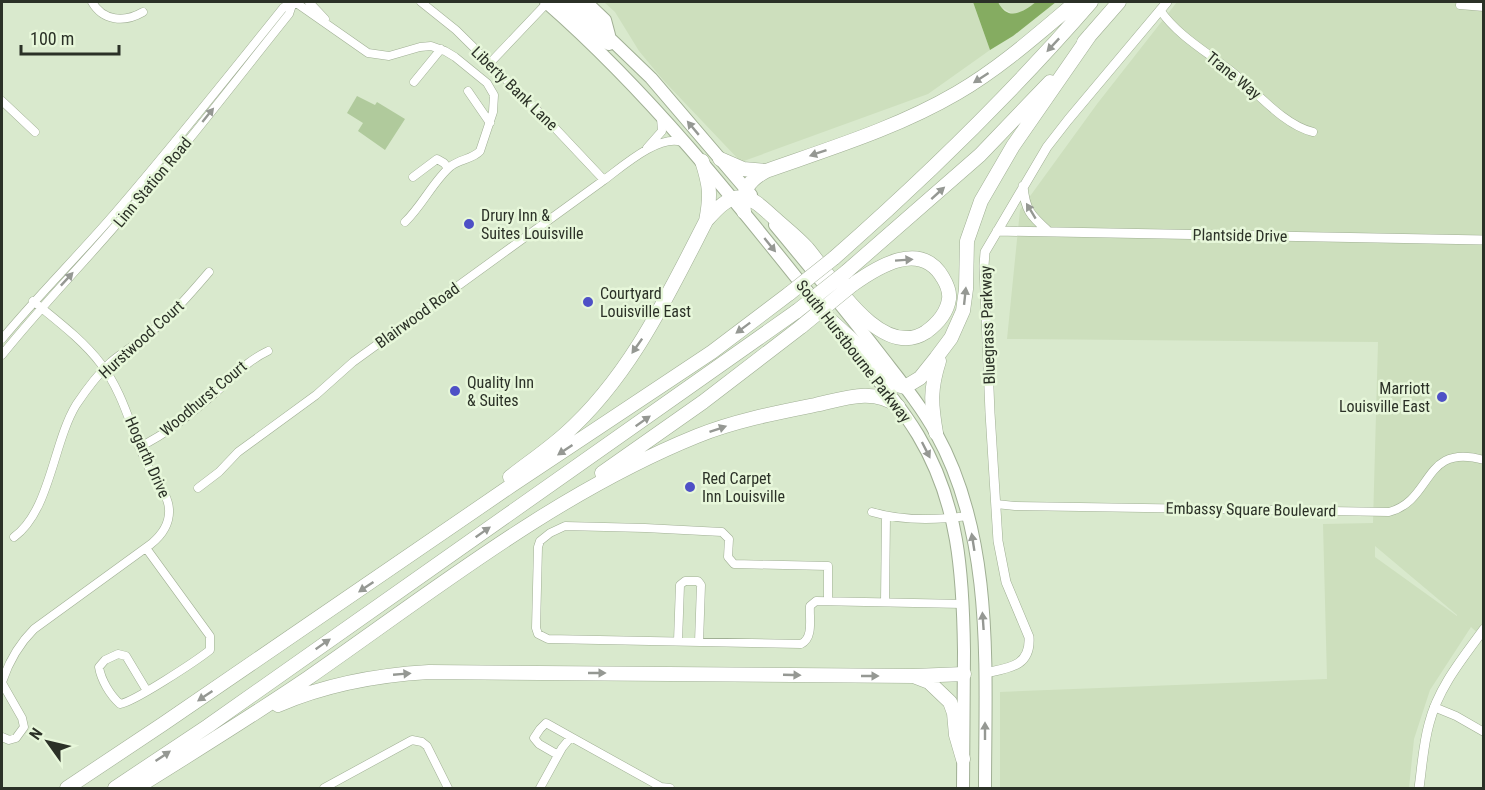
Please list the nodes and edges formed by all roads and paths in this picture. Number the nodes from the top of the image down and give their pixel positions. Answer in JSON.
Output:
{"nodes":[{"id":1,"x":92,"y":2,"type":"edge"},
{"id":2,"x":293,"y":2,"type":"edge"},
{"id":3,"x":309,"y":2,"type":"edge"},
{"id":4,"x":421,"y":2,"type":"edge"},
{"id":5,"x":546,"y":2,"type":"edge"},
{"id":6,"x":572,"y":2,"type":"edge"},
{"id":7,"x":586,"y":2,"type":"edge"},
{"id":8,"x":1076,"y":2,"type":"edge"},
{"id":9,"x":1092,"y":2,"type":"edge"},
{"id":10,"x":1119,"y":2,"type":"edge"},
{"id":11,"x":1167,"y":2,"type":"edge"},
{"id":12,"x":1460,"y":4,"type":"dead end"},
{"id":13,"x":1484,"y":7,"type":"edge"},
{"id":14,"x":1160,"y":10,"type":"junction"},
{"id":15,"x":143,"y":12,"type":"dead end"},
{"id":16,"x":332,"y":26,"type":"junction"},
{"id":17,"x":1090,"y":35,"type":"junction"},
{"id":18,"x":610,"y":36,"type":"junction"},
{"id":19,"x":441,"y":49,"type":"junction"},
{"id":20,"x":628,"y":55,"type":"junction"},
{"id":21,"x":489,"y":64,"type":"junction"},
{"id":22,"x":625,"y":76,"type":"junction"},
{"id":23,"x":651,"y":78,"type":"junction"},
{"id":24,"x":414,"y":82,"type":"dead end"},
{"id":25,"x":468,"y":91,"type":"dead end"},
{"id":26,"x":2,"y":101,"type":"edge"},
{"id":27,"x":660,"y":114,"type":"junction"},
{"id":28,"x":490,"y":123,"type":"junction"},
{"id":29,"x":35,"y":132,"type":"dead end"},
{"id":30,"x":1313,"y":132,"type":"dead end"},
{"id":31,"x":686,"y":142,"type":"junction"},
{"id":32,"x":172,"y":152,"type":"junction"},
{"id":33,"x":644,"y":152,"type":"junction"},
{"id":34,"x":720,"y":159,"type":"junction"},
{"id":35,"x":702,"y":161,"type":"junction"},
{"id":36,"x":448,"y":168,"type":"junction"},
{"id":37,"x":766,"y":171,"type":"junction"},
{"id":38,"x":413,"y":177,"type":"dead end"},
{"id":39,"x":604,"y":180,"type":"junction"},
{"id":40,"x":1023,"y":186,"type":"junction"},
{"id":41,"x":741,"y":195,"type":"junction"},
{"id":42,"x":759,"y":205,"type":"junction"},
{"id":43,"x":744,"y":212,"type":"joint"},
{"id":44,"x":112,"y":217,"type":"junction"},
{"id":45,"x":706,"y":221,"type":"junction"},
{"id":46,"x":405,"y":222,"type":"dead end"},
{"id":47,"x":119,"y":223,"type":"junction"},
{"id":48,"x":997,"y":231,"type":"junction"},
{"id":49,"x":1048,"y":231,"type":"junction"},
{"id":50,"x":1484,"y":240,"type":"edge"},
{"id":51,"x":209,"y":272,"type":"dead end"},
{"id":52,"x":849,"y":278,"type":"junction"},
{"id":53,"x":33,"y":301,"type":"junction"},
{"id":54,"x":41,"y":307,"type":"junction"},
{"id":55,"x":827,"y":316,"type":"junction"},
{"id":56,"x":2,"y":339,"type":"edge"},
{"id":57,"x":943,"y":349,"type":"junction"},
{"id":58,"x":268,"y":351,"type":"dead end"},
{"id":59,"x":2,"y":355,"type":"edge"},
{"id":60,"x":105,"y":369,"type":"junction"},
{"id":61,"x":905,"y":387,"type":"junction"},
{"id":62,"x":898,"y":406,"type":"junction"},
{"id":63,"x":936,"y":432,"type":"junction"},
{"id":64,"x":139,"y":447,"type":"junction"},
{"id":65,"x":1484,"y":460,"type":"edge"},
{"id":66,"x":198,"y":489,"type":"dead end"},
{"id":67,"x":996,"y":504,"type":"junction"},
{"id":68,"x":872,"y":512,"type":"dead end"},
{"id":69,"x":886,"y":516,"type":"junction"},
{"id":70,"x":968,"y":516,"type":"junction"},
{"id":71,"x":952,"y":518,"type":"junction"},
{"id":72,"x":517,"y":532,"type":"junction"},
{"id":73,"x":14,"y":537,"type":"dead end"},
{"id":74,"x":146,"y":548,"type":"junction"},
{"id":75,"x":414,"y":554,"type":"junction"},
{"id":76,"x":828,"y":601,"type":"junction"},
{"id":77,"x":885,"y":602,"type":"junction"},
{"id":78,"x":963,"y":604,"type":"junction"},
{"id":79,"x":1484,"y":629,"type":"edge"},
{"id":80,"x":674,"y":641,"type":"junction"},
{"id":81,"x":699,"y":642,"type":"junction"},
{"id":82,"x":985,"y":673,"type":"junction"},
{"id":83,"x":964,"y":674,"type":"junction"},
{"id":84,"x":914,"y":676,"type":"junction"},
{"id":85,"x":2,"y":682,"type":"edge"},
{"id":86,"x":147,"y":691,"type":"junction"},
{"id":87,"x":1434,"y":707,"type":"junction"},
{"id":88,"x":246,"y":719,"type":"junction"},
{"id":89,"x":1484,"y":732,"type":"edge"},
{"id":90,"x":2,"y":737,"type":"edge"},
{"id":91,"x":571,"y":737,"type":"junction"},
{"id":92,"x":558,"y":755,"type":"junction"},
{"id":93,"x":963,"y":759,"type":"junction"},
{"id":94,"x":67,"y":789,"type":"edge"},
{"id":95,"x":115,"y":789,"type":"edge"},
{"id":96,"x":136,"y":789,"type":"edge"},
{"id":97,"x":324,"y":789,"type":"edge"},
{"id":98,"x":448,"y":789,"type":"edge"},
{"id":99,"x":540,"y":789,"type":"edge"},
{"id":100,"x":670,"y":789,"type":"edge"},
{"id":101,"x":963,"y":789,"type":"edge"},
{"id":102,"x":985,"y":789,"type":"edge"},
{"id":103,"x":1419,"y":789,"type":"edge"}],
"edges":[{"from":1,"to":15,"type":"street"},
{"from":2,"to":16,"type":"street"},
{"from":2,"to":32,"type":"street","name":"Linn Station Road"},
{"from":3,"to":16,"type":"street"},
{"from":4,"to":21,"type":"street","name":"Liberty Bank Lane"},
{"from":5,"to":20,"type":"main road"},
{"from":5,"to":21,"type":"street"},
{"from":5,"to":22,"type":"main road"},
{"from":6,"to":18,"type":"main road"},
{"from":7,"to":18,"type":"main road"},
{"from":8,"to":37,"type":"highway","one_way":true},
{"from":9,"to":75,"type":"highway","one_way":true,"bridge":true},
{"from":10,"to":17,"type":"highway"},
{"from":11,"to":14,"type":"street","name":"Bluegrass Parkway"},
{"from":12,"to":13,"type":"street"},
{"from":14,"to":30,"type":"street","name":"Trane Way"},
{"from":14,"to":40,"type":"street","name":"Bluegrass Parkway"},
{"from":16,"to":19,"type":"street"},
{"from":52,"to":17,"type":"highway","one_way":true},
{"from":57,"to":17,"type":"highway","one_way":true},
{"from":18,"to":20,"type":"main road"},
{"from":19,"to":24,"type":"street"},
{"from":19,"to":28,"type":"street"},
{"from":20,"to":23,"type":"main road"},
{"from":21,"to":39,"type":"street","name":"Liberty Bank Lane"},
{"from":22,"to":23,"type":"main road"},
{"from":22,"to":27,"type":"main road"},
{"from":34,"to":23,"type":"main road","one_way":true},
{"from":25,"to":28,"type":"street"},
{"from":26,"to":29,"type":"street"},
{"from":27,"to":31,"type":"main road"},
{"from":27,"to":33,"type":"street","name":"Blairwood Road"},
{"from":28,"to":36,"type":"street"},
{"from":31,"to":33,"type":"street","name":"Blairwood Road"},
{"from":31,"to":35,"type":"main road"},
{"from":32,"to":44,"type":"street","name":"Linn Station Road"},
{"from":32,"to":47,"type":"street","name":"Linn Station Road"},
{"from":33,"to":39,"type":"street","name":"Blairwood Road"},
{"from":34,"to":37,"type":"highway"},
{"from":34,"to":41,"type":"main road"},
{"from":35,"to":41,"type":"main road"},
{"from":35,"to":45,"type":"highway"},
{"from":36,"to":38,"type":"street"},
{"from":36,"to":46,"type":"street"},
{"from":37,"to":41,"type":"highway"},
{"from":39,"to":66,"type":"street","name":"Blairwood Road"},
{"from":40,"to":48,"type":"street","name":"Bluegrass Parkway"},
{"from":49,"to":40,"type":"street","one_way":true},
{"from":41,"to":42,"type":"highway"},
{"from":41,"to":43,"type":"highway"},
{"from":41,"to":45,"type":"highway"},
{"from":52,"to":42,"type":"highway","one_way":true},
{"from":42,"to":61,"type":"main road","name":"South Hurstbourne Parkway"},
{"from":43,"to":55,"type":"main road","name":"South Hurstbourne Parkway","one_way":true},
{"from":44,"to":47,"type":"street"},
{"from":44,"to":53,"type":"street","name":"Linn Station Road"},
{"from":45,"to":75,"type":"highway","one_way":true},
{"from":54,"to":47,"type":"street","name":"Linn Station Road","one_way":true},
{"from":48,"to":49,"type":"street","name":"Plantside Drive"},
{"from":48,"to":67,"type":"street","name":"Bluegrass Parkway"},
{"from":49,"to":50,"type":"street","name":"Plantside Drive"},
{"from":51,"to":60,"type":"street","name":"Hurstwood Court"},
{"from":52,"to":72,"type":"highway","bridge":true},
{"from":95,"to":52,"type":"highway","one_way":true,"bridge":true},
{"from":53,"to":54,"type":"street","name":"Hogarth Drive"},
{"from":53,"to":56,"type":"street","name":"Linn Station Road"},
{"from":54,"to":59,"type":"street","name":"Linn Station Road"},
{"from":54,"to":60,"type":"street","name":"Hogarth Drive"},
{"from":55,"to":61,"type":"highway"},
{"from":55,"to":62,"type":"main road","name":"South Hurstbourne Parkway"},
{"from":57,"to":61,"type":"highway"},
{"from":57,"to":63,"type":"highway"},
{"from":58,"to":64,"type":"street","name":"Woodhurst Court"},
{"from":60,"to":64,"type":"street","name":"Hogarth Drive"},
{"from":60,"to":73,"type":"street","name":"Hurstwood Court"},
{"from":61,"to":63,"type":"main road","name":"South Hurstbourne Parkway"},
{"from":62,"to":71,"type":"main road","name":"South Hurstbourne Parkway","one_way":true},
{"from":72,"to":62,"type":"highway","one_way":true},
{"from":63,"to":70,"type":"main road","name":"South Hurstbourne Parkway"},
{"from":64,"to":74,"type":"street","name":"Hogarth Drive"},
{"from":65,"to":67,"type":"street","name":"Embassy Square Boulevard"},
{"from":67,"to":82,"type":"street","name":"Bluegrass Parkway"},
{"from":68,"to":69,"type":"street"},
{"from":69,"to":71,"type":"street"},
{"from":69,"to":77,"type":"street"},
{"from":70,"to":71,"type":"street"},
{"from":82,"to":70,"type":"main road","name":"South Hurstbourne Parkway","one_way":true},
{"from":71,"to":78,"type":"main road","name":"South Hurstbourne Parkway"},
{"from":72,"to":88,"type":"highway"},
{"from":74,"to":85,"type":"street","name":"Hogarth Drive"},
{"from":74,"to":86,"type":"street"},
{"from":75,"to":94,"type":"highway","one_way":true},
{"from":76,"to":77,"type":"street"},
{"from":76,"to":80,"type":"street"},
{"from":76,"to":81,"type":"street"},
{"from":77,"to":78,"type":"street"},
{"from":78,"to":83,"type":"main road","name":"South Hurstbourne Parkway"},
{"from":79,"to":87,"type":"street"},
{"from":80,"to":81,"type":"street"},
{"from":80,"to":81,"type":"street"},
{"from":82,"to":83,"type":"main road"},
{"from":102,"to":82,"type":"main road","name":"South Hurstbourne Parkway","one_way":true},
{"from":83,"to":84,"type":"highway"},
{"from":83,"to":93,"type":"main road","name":"South Hurstbourne Parkway"},
{"from":88,"to":84,"type":"highway","one_way":true},
{"from":84,"to":93,"type":"highway"},
{"from":85,"to":90,"type":"street","name":"Hogarth Drive"},
{"from":86,"to":86,"type":"street"},
{"from":87,"to":89,"type":"street"},
{"from":87,"to":103,"type":"street"},
{"from":88,"to":96,"type":"highway"},
{"from":91,"to":92,"type":"street"},
{"from":91,"to":92,"type":"street"},
{"from":91,"to":100,"type":"street"},
{"from":92,"to":99,"type":"street"},
{"from":93,"to":101,"type":"main road","name":"South Hurstbourne Parkway"},
{"from":97,"to":98,"type":"street"}]}
